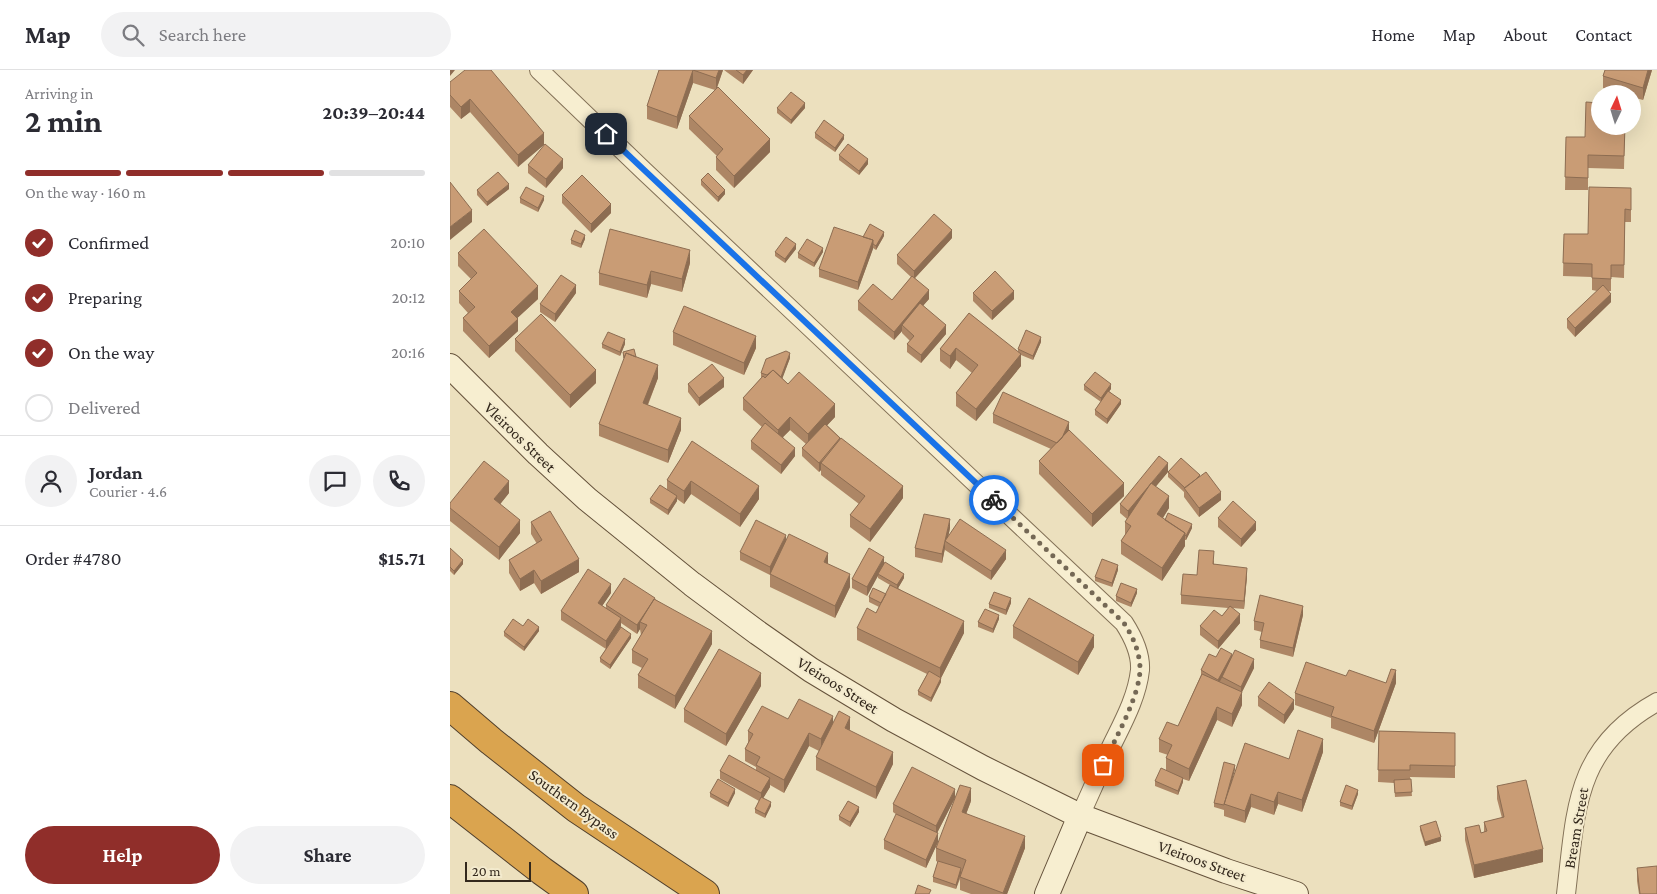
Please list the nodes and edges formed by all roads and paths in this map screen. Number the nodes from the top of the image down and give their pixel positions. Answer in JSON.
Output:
{"nodes":[{"id":1,"x":540,"y":70,"type":"edge"},
{"id":2,"x":450,"y":366,"type":"edge"},
{"id":3,"x":1657,"y":702,"type":"edge"},
{"id":4,"x":450,"y":706,"type":"edge"},
{"id":5,"x":450,"y":799,"type":"edge"},
{"id":6,"x":1080,"y":816,"type":"junction"},
{"id":7,"x":574,"y":894,"type":"edge"},
{"id":8,"x":705,"y":894,"type":"edge"},
{"id":9,"x":1047,"y":894,"type":"edge"},
{"id":10,"x":1296,"y":894,"type":"edge"},
{"id":11,"x":1566,"y":894,"type":"edge"}],
"edges":[{"from":1,"to":6,"type":"street"},
{"from":2,"to":6,"type":"street","name":"Vleiroos Street"},
{"from":3,"to":11,"type":"street","name":"Bream Street"},
{"from":4,"to":8,"type":"highway","name":"Southern Bypass"},
{"from":5,"to":7,"type":"highway"},
{"from":6,"to":9,"type":"street"},
{"from":6,"to":10,"type":"street","name":"Vleiroos Street"}]}
